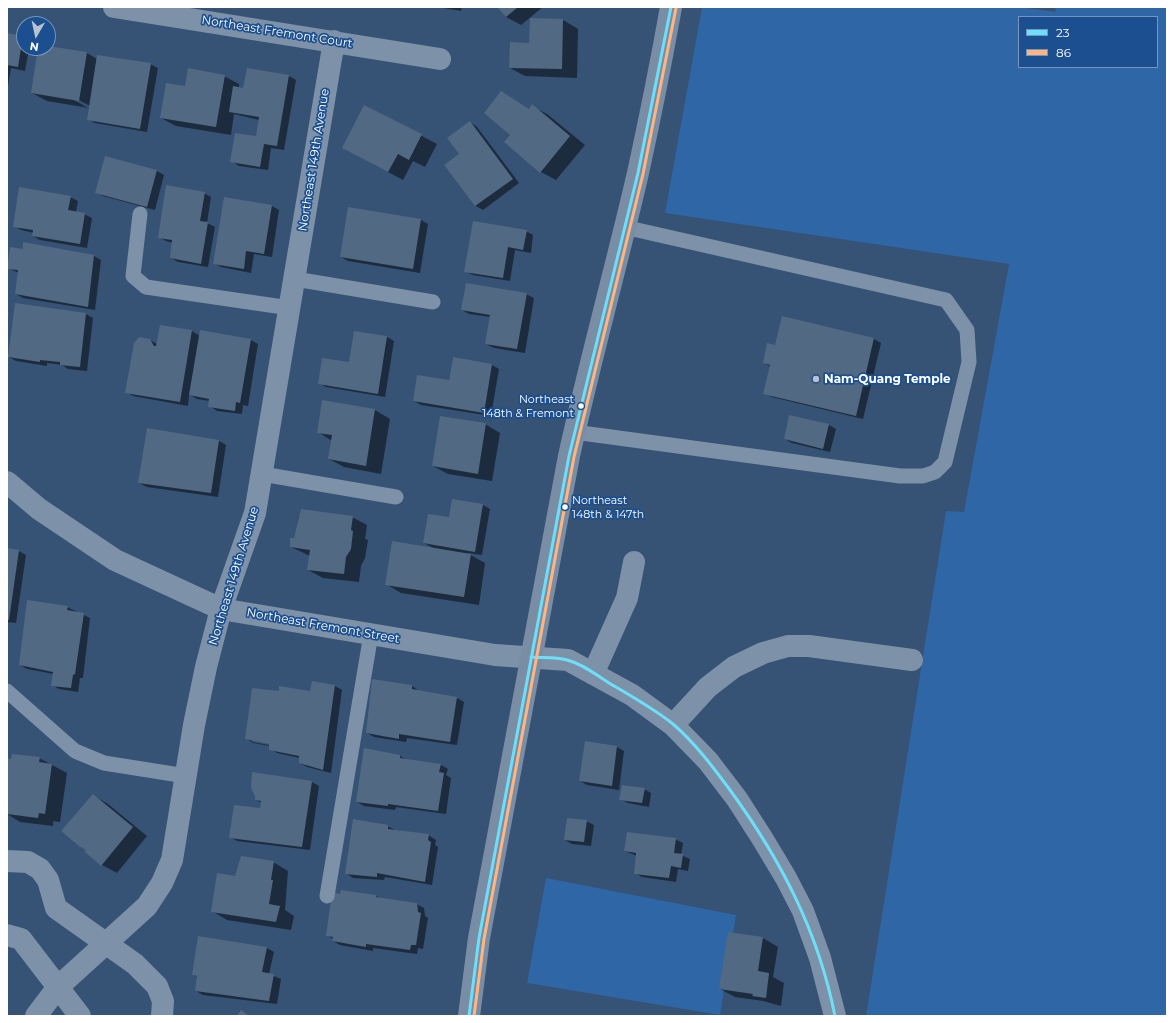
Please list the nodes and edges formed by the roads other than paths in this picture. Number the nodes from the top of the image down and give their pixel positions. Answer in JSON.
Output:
{"nodes":[{"id":1,"x":114,"y":7,"type":"edge"},
{"id":2,"x":671,"y":7,"type":"edge"},
{"id":3,"x":334,"y":41,"type":"junction"},
{"id":4,"x":440,"y":59,"type":"dead end"},
{"id":5,"x":140,"y":214,"type":"dead end"},
{"id":6,"x":624,"y":227,"type":"junction"},
{"id":7,"x":295,"y":279,"type":"junction"},
{"id":8,"x":433,"y":302,"type":"dead end"},
{"id":9,"x":290,"y":308,"type":"junction"},
{"id":10,"x":574,"y":432,"type":"junction"},
{"id":11,"x":262,"y":474,"type":"junction"},
{"id":12,"x":7,"y":482,"type":"edge"},
{"id":13,"x":396,"y":497,"type":"dead end"},
{"id":14,"x":634,"y":562,"type":"dead end"},
{"id":15,"x":222,"y":609,"type":"junction"},
{"id":16,"x":371,"y":634,"type":"junction"},
{"id":17,"x":531,"y":657,"type":"junction"},
{"id":18,"x":912,"y":660,"type":"dead end"},
{"id":19,"x":593,"y":674,"type":"junction"},
{"id":20,"x":7,"y":691,"type":"edge"},
{"id":21,"x":673,"y":725,"type":"junction"},
{"id":22,"x":186,"y":776,"type":"junction"},
{"id":23,"x":7,"y":861,"type":"edge"},
{"id":24,"x":327,"y":896,"type":"dead end"},
{"id":25,"x":7,"y":935,"type":"edge"},
{"id":26,"x":107,"y":943,"type":"junction"},
{"id":27,"x":58,"y":987,"type":"junction"},
{"id":28,"x":36,"y":1016,"type":"edge"},
{"id":29,"x":80,"y":1016,"type":"edge"},
{"id":30,"x":162,"y":1016,"type":"edge"},
{"id":31,"x":468,"y":1016,"type":"edge"},
{"id":32,"x":835,"y":1016,"type":"edge"}],
"edges":[{"from":1,"to":3,"type":"street","name":"Northeast Fremont Court"},
{"from":2,"to":6,"type":"main road"},
{"from":3,"to":4,"type":"street","name":"Northeast Fremont Court"},
{"from":3,"to":7,"type":"street","name":"Northeast 149th Avenue"},
{"from":5,"to":9,"type":"lane"},
{"from":6,"to":10,"type":"main road"},
{"from":6,"to":10,"type":"lane"},
{"from":7,"to":8,"type":"lane"},
{"from":7,"to":9,"type":"street","name":"Northeast 149th Avenue"},
{"from":9,"to":11,"type":"street","name":"Northeast 149th Avenue"},
{"from":10,"to":17,"type":"main road"},
{"from":11,"to":13,"type":"lane"},
{"from":11,"to":15,"type":"street","name":"Northeast 149th Avenue"},
{"from":12,"to":15,"type":"street","name":"Northeast Fremont Street"},
{"from":14,"to":19,"type":"street"},
{"from":15,"to":16,"type":"street","name":"Northeast Fremont Street"},
{"from":15,"to":22,"type":"street","name":"Northeast 149th Avenue"},
{"from":16,"to":17,"type":"street","name":"Northeast Fremont Street"},
{"from":16,"to":24,"type":"lane"},
{"from":17,"to":19,"type":"street","name":"Northeast Fremont Street"},
{"from":17,"to":31,"type":"main road"},
{"from":18,"to":21,"type":"street"},
{"from":19,"to":21,"type":"street","name":"Northeast Fremont Street"},
{"from":20,"to":22,"type":"lane"},
{"from":21,"to":32,"type":"street","name":"Northeast Fremont Street"},
{"from":22,"to":26,"type":"street","name":"Northeast 149th Avenue"},
{"from":23,"to":26,"type":"street"},
{"from":25,"to":27,"type":"street"},
{"from":26,"to":27,"type":"street","name":"Northeast 149th Avenue"},
{"from":26,"to":30,"type":"street"},
{"from":27,"to":28,"type":"street","name":"Northeast 149th Avenue"},
{"from":27,"to":29,"type":"street"}]}
